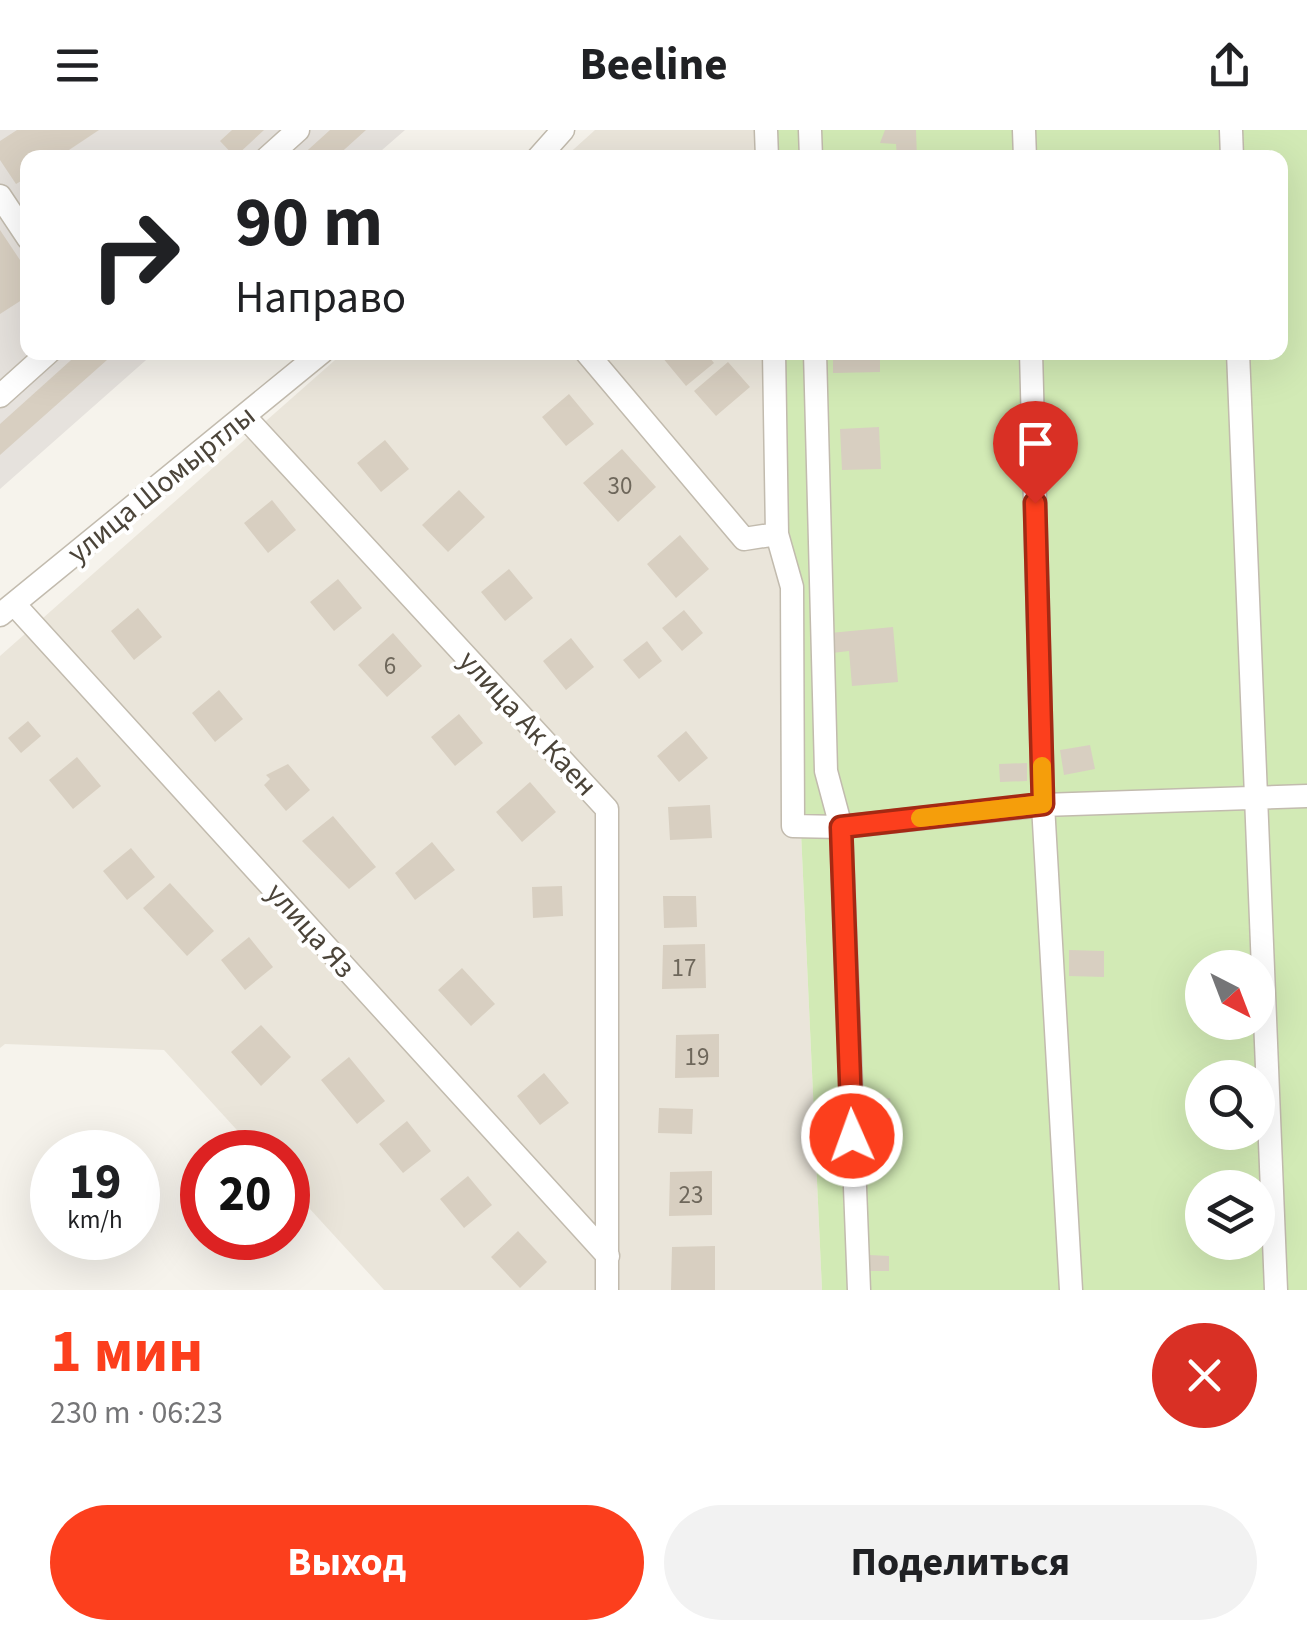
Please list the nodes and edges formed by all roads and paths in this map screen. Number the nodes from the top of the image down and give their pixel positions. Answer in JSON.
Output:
{"nodes":[{"id":1,"x":298,"y":130,"type":"edge"},
{"id":2,"x":564,"y":130,"type":"edge"},
{"id":3,"x":277,"y":150,"type":"edge"},
{"id":4,"x":545,"y":150,"type":"edge"},
{"id":5,"x":0,"y":196,"type":"edge"},
{"id":6,"x":20,"y":226,"type":"edge"},
{"id":7,"x":37,"y":360,"type":"edge"},
{"id":8,"x":313,"y":360,"type":"edge"},
{"id":9,"x":593,"y":360,"type":"edge"},
{"id":10,"x":774,"y":360,"type":"edge"},
{"id":11,"x":815,"y":360,"type":"edge"},
{"id":12,"x":1030,"y":360,"type":"edge"},
{"id":13,"x":1238,"y":360,"type":"edge"},
{"id":14,"x":6,"y":380,"type":"edge"},
{"id":15,"x":245,"y":417,"type":"junction"},
{"id":16,"x":777,"y":534,"type":"junction"},
{"id":17,"x":7,"y":610,"type":"edge"},
{"id":18,"x":1307,"y":796,"type":"edge"},
{"id":19,"x":1252,"y":798,"type":"junction"},
{"id":20,"x":1043,"y":804,"type":"junction"},
{"id":21,"x":841,"y":827,"type":"junction"},
{"id":22,"x":608,"y":1256,"type":"junction"},
{"id":23,"x":607,"y":1290,"type":"edge"},
{"id":24,"x":858,"y":1290,"type":"edge"},
{"id":25,"x":1071,"y":1290,"type":"edge"},
{"id":26,"x":1276,"y":1290,"type":"edge"}],
"edges":[{"from":1,"to":3,"type":"street"},
{"from":2,"to":4,"type":"street"},
{"from":5,"to":6,"type":"street"},
{"from":7,"to":14,"type":"street"},
{"from":8,"to":15,"type":"street","name":"улица Шомыртлы"},
{"from":9,"to":16,"type":"street"},
{"from":10,"to":16,"type":"street"},
{"from":11,"to":21,"type":"street"},
{"from":12,"to":20,"type":"street"},
{"from":13,"to":19,"type":"street"},
{"from":15,"to":17,"type":"street","name":"улица Шомыртлы"},
{"from":15,"to":22,"type":"street","name":"улица Ак Каен"},
{"from":16,"to":21,"type":"street"},
{"from":17,"to":22,"type":"street","name":"улица Яз"},
{"from":18,"to":19,"type":"street"},
{"from":19,"to":20,"type":"street"},
{"from":19,"to":26,"type":"street"},
{"from":20,"to":21,"type":"street"},
{"from":20,"to":25,"type":"street"},
{"from":21,"to":24,"type":"street"},
{"from":22,"to":23,"type":"street","name":"улица Ак Каен"}]}
